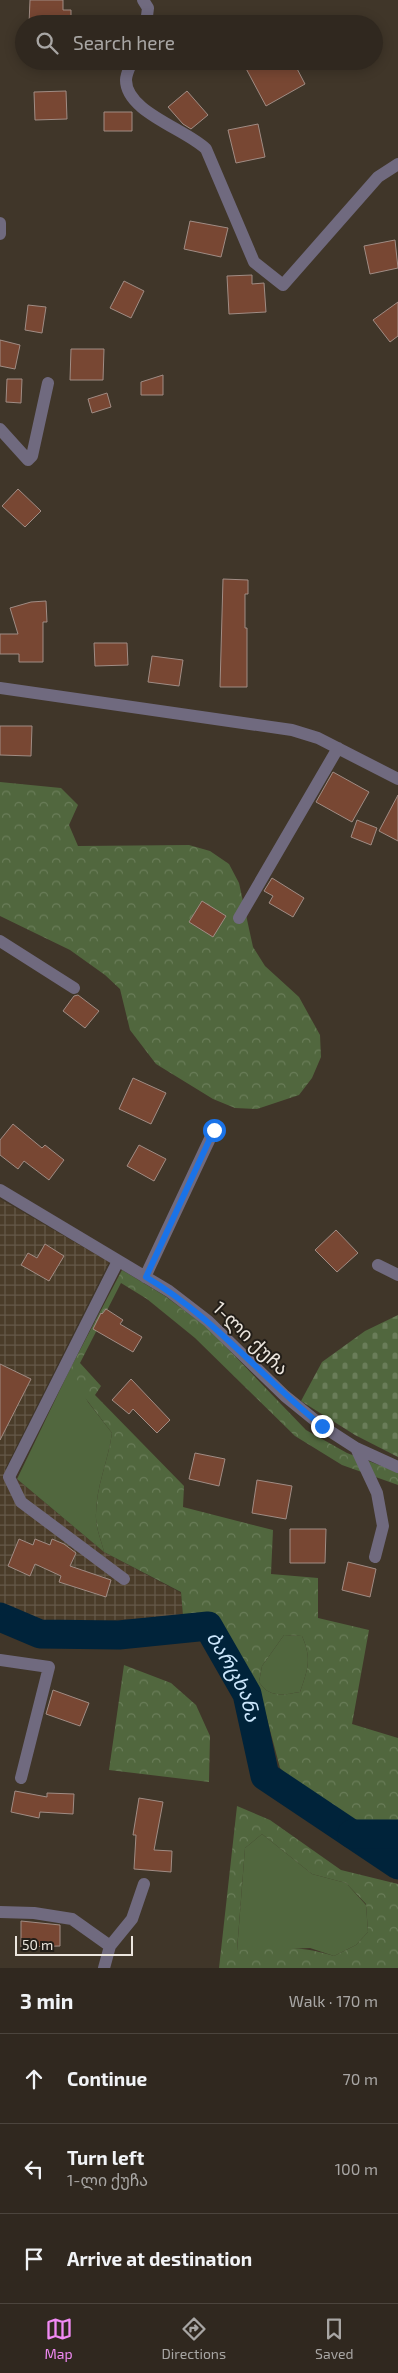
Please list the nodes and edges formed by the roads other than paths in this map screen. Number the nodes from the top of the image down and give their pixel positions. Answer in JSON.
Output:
{"nodes":[{"id":1,"x":143,"y":0,"type":"edge"},
{"id":2,"x":147,"y":15,"type":"edge"},
{"id":3,"x":129,"y":70,"type":"edge"},
{"id":4,"x":398,"y":164,"type":"edge"},
{"id":5,"x":0,"y":223,"type":"edge"},
{"id":6,"x":0,"y":234,"type":"edge"},
{"id":7,"x":48,"y":383,"type":"dead end"},
{"id":8,"x":0,"y":429,"type":"edge"},
{"id":9,"x":0,"y":688,"type":"edge"},
{"id":10,"x":338,"y":748,"type":"junction"},
{"id":11,"x":398,"y":779,"type":"edge"},
{"id":12,"x":239,"y":918,"type":"dead end"},
{"id":13,"x":0,"y":942,"type":"edge"},
{"id":14,"x":74,"y":988,"type":"dead end"},
{"id":15,"x":214,"y":1130,"type":"dead end"},
{"id":16,"x":0,"y":1190,"type":"edge"},
{"id":17,"x":118,"y":1261,"type":"junction"},
{"id":18,"x":378,"y":1265,"type":"dead end"},
{"id":19,"x":398,"y":1275,"type":"edge"},
{"id":20,"x":146,"y":1277,"type":"junction"},
{"id":21,"x":356,"y":1448,"type":"junction"},
{"id":22,"x":398,"y":1467,"type":"edge"},
{"id":23,"x":375,"y":1557,"type":"dead end"},
{"id":24,"x":124,"y":1579,"type":"dead end"},
{"id":25,"x":0,"y":1660,"type":"edge"},
{"id":26,"x":21,"y":1778,"type":"dead end"},
{"id":27,"x":144,"y":1884,"type":"dead end"},
{"id":28,"x":0,"y":1912,"type":"edge"},
{"id":29,"x":110,"y":1946,"type":"junction"},
{"id":30,"x":104,"y":1968,"type":"edge"}],
"edges":[{"from":1,"to":2,"type":"street"},
{"from":3,"to":4,"type":"street"},
{"from":5,"to":6,"type":"street"},
{"from":7,"to":8,"type":"street"},
{"from":9,"to":10,"type":"street"},
{"from":10,"to":11,"type":"street"},
{"from":10,"to":12,"type":"street"},
{"from":13,"to":14,"type":"street"},
{"from":15,"to":20,"type":"street"},
{"from":16,"to":17,"type":"street","name":"1-ლი ქუჩა"},
{"from":17,"to":20,"type":"street","name":"1-ლი ქუჩა"},
{"from":17,"to":24,"type":"street"},
{"from":18,"to":19,"type":"street"},
{"from":20,"to":21,"type":"street","name":"1-ლი ქუჩა"},
{"from":21,"to":22,"type":"street","name":"1-ლი ქუჩა"},
{"from":21,"to":23,"type":"street"},
{"from":25,"to":26,"type":"street"},
{"from":27,"to":29,"type":"street"},
{"from":28,"to":29,"type":"street"},
{"from":29,"to":30,"type":"street"}]}
